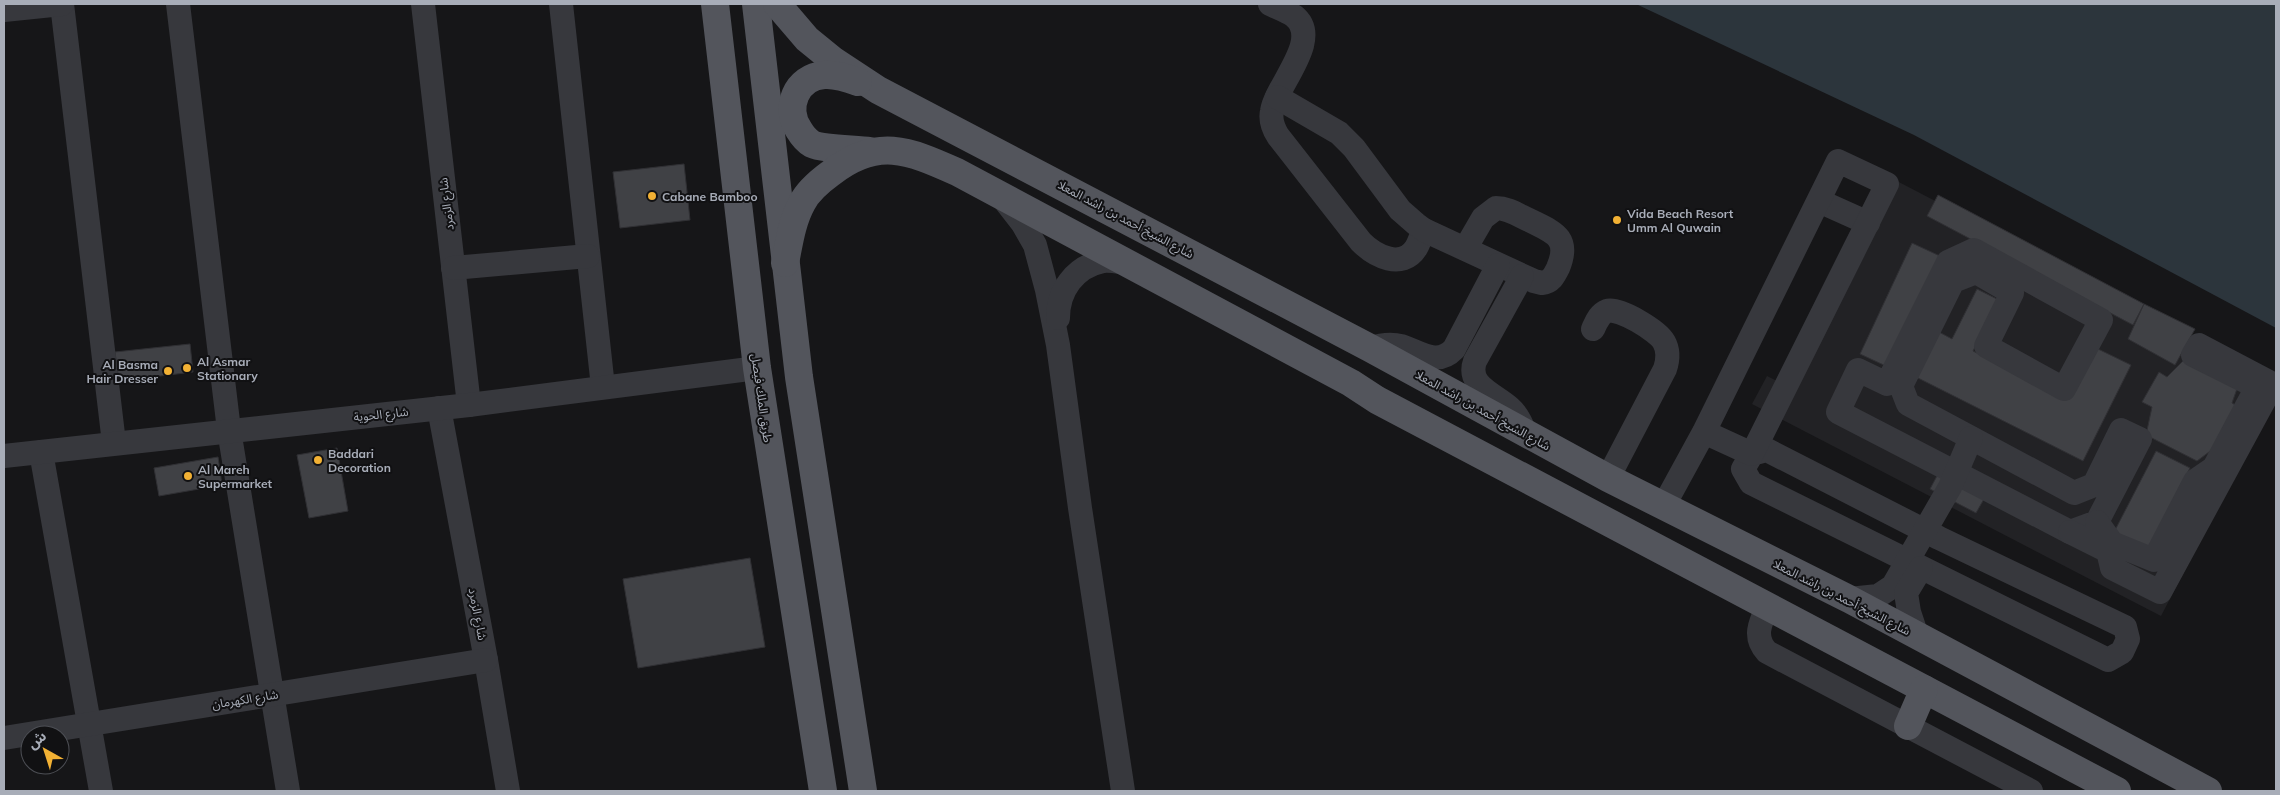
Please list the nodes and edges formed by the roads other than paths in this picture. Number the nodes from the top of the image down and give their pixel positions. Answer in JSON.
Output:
{"nodes":[{"id":1,"x":62,"y":4,"type":"edge"},
{"id":2,"x":178,"y":4,"type":"edge"},
{"id":3,"x":423,"y":4,"type":"edge"},
{"id":4,"x":561,"y":4,"type":"edge"},
{"id":5,"x":715,"y":4,"type":"edge"},
{"id":6,"x":756,"y":4,"type":"edge"},
{"id":7,"x":777,"y":4,"type":"edge"},
{"id":8,"x":1270,"y":4,"type":"edge"},
{"id":9,"x":4,"y":10,"type":"edge"},
{"id":10,"x":878,"y":90,"type":"junction"},
{"id":11,"x":1277,"y":97,"type":"junction"},
{"id":12,"x":870,"y":151,"type":"junction"},
{"id":13,"x":1002,"y":197,"type":"junction"},
{"id":14,"x":1819,"y":200,"type":"junction"},
{"id":15,"x":1868,"y":223,"type":"junction"},
{"id":16,"x":1424,"y":230,"type":"junction"},
{"id":17,"x":1465,"y":250,"type":"junction"},
{"id":18,"x":588,"y":256,"type":"junction"},
{"id":19,"x":785,"y":263,"type":"junction"},
{"id":20,"x":1127,"y":263,"type":"junction"},
{"id":21,"x":1498,"y":265,"type":"junction"},
{"id":22,"x":453,"y":268,"type":"junction"},
{"id":23,"x":1522,"y":276,"type":"junction"},
{"id":24,"x":1593,"y":330,"type":"dead end"},
{"id":25,"x":1058,"y":345,"type":"junction"},
{"id":26,"x":1370,"y":348,"type":"junction"},
{"id":27,"x":757,"y":368,"type":"junction"},
{"id":28,"x":603,"y":387,"type":"junction"},
{"id":29,"x":469,"y":405,"type":"junction"},
{"id":30,"x":439,"y":408,"type":"junction"},
{"id":31,"x":229,"y":430,"type":"junction"},
{"id":32,"x":1704,"y":432,"type":"junction"},
{"id":33,"x":1526,"y":435,"type":"junction"},
{"id":34,"x":1979,"y":442,"type":"junction"},
{"id":35,"x":114,"y":443,"type":"junction"},
{"id":36,"x":41,"y":452,"type":"junction"},
{"id":37,"x":1752,"y":454,"type":"junction"},
{"id":38,"x":4,"y":456,"type":"edge"},
{"id":39,"x":1608,"y":478,"type":"junction"},
{"id":40,"x":1960,"y":484,"type":"junction"},
{"id":41,"x":1663,"y":507,"type":"junction"},
{"id":42,"x":2097,"y":522,"type":"junction"},
{"id":43,"x":2070,"y":532,"type":"junction"},
{"id":44,"x":1932,"y":534,"type":"junction"},
{"id":45,"x":1914,"y":565,"type":"junction"},
{"id":46,"x":1849,"y":600,"type":"junction"},
{"id":47,"x":1768,"y":606,"type":"junction"},
{"id":48,"x":1918,"y":636,"type":"junction"},
{"id":49,"x":486,"y":660,"type":"junction"},
{"id":50,"x":1924,"y":689,"type":"junction"},
{"id":51,"x":272,"y":695,"type":"junction"},
{"id":52,"x":89,"y":724,"type":"junction"},
{"id":53,"x":1908,"y":726,"type":"junction"},
{"id":54,"x":4,"y":738,"type":"edge"},
{"id":55,"x":2112,"y":790,"type":"edge"},
{"id":56,"x":101,"y":791,"type":"edge"},
{"id":57,"x":288,"y":791,"type":"edge"},
{"id":58,"x":508,"y":791,"type":"edge"},
{"id":59,"x":823,"y":791,"type":"edge"},
{"id":60,"x":863,"y":791,"type":"edge"},
{"id":61,"x":1123,"y":791,"type":"edge"},
{"id":62,"x":2031,"y":791,"type":"edge"},
{"id":63,"x":2208,"y":791,"type":"edge"}],
"edges":[{"from":1,"to":9,"type":"street"},
{"from":1,"to":35,"type":"street"},
{"from":2,"to":31,"type":"street"},
{"from":3,"to":22,"type":"street","name":"شارع الزمرد"},
{"from":4,"to":18,"type":"street"},
{"from":5,"to":27,"type":"main road","name":"طريق الملك فيصل"},
{"from":6,"to":19,"type":"main road"},
{"from":7,"to":10,"type":"main road","name":"شارع الشيخ أحمد بن راشد المعلا"},
{"from":8,"to":11,"type":"street"},
{"from":10,"to":12,"type":"main road"},
{"from":10,"to":26,"type":"main road","name":"شارع الشيخ أحمد بن راشد المعلا"},
{"from":11,"to":16,"type":"street"},
{"from":11,"to":16,"type":"street"},
{"from":12,"to":13,"type":"main road"},
{"from":12,"to":19,"type":"main road"},
{"from":13,"to":20,"type":"main road"},
{"from":13,"to":25,"type":"street"},
{"from":14,"to":15,"type":"street"},
{"from":14,"to":15,"type":"street"},
{"from":14,"to":32,"type":"street"},
{"from":15,"to":37,"type":"street"},
{"from":16,"to":17,"type":"street"},
{"from":17,"to":21,"type":"street"},
{"from":17,"to":23,"type":"street"},
{"from":18,"to":22,"type":"street"},
{"from":18,"to":28,"type":"street"},
{"from":19,"to":60,"type":"main road"},
{"from":20,"to":25,"type":"street"},
{"from":20,"to":47,"type":"main road"},
{"from":21,"to":23,"type":"street"},
{"from":21,"to":26,"type":"street"},
{"from":22,"to":29,"type":"street","name":"شارع الزمرد"},
{"from":23,"to":33,"type":"street"},
{"from":24,"to":39,"type":"street"},
{"from":25,"to":61,"type":"street"},
{"from":26,"to":33,"type":"main road","name":"شارع الشيخ أحمد بن راشد المعلا"},
{"from":27,"to":28,"type":"street","name":"شارع الحوية"},
{"from":27,"to":59,"type":"main road","name":"طريق الملك فيصل"},
{"from":28,"to":29,"type":"street","name":"شارع الحوية"},
{"from":29,"to":30,"type":"street","name":"شارع الحوية"},
{"from":30,"to":31,"type":"street","name":"شارع الحوية"},
{"from":30,"to":49,"type":"street","name":"شارع الزمرد"},
{"from":31,"to":35,"type":"street","name":"شارع الحوية"},
{"from":31,"to":51,"type":"street"},
{"from":32,"to":37,"type":"street"},
{"from":32,"to":41,"type":"street"},
{"from":33,"to":39,"type":"main road","name":"شارع الشيخ أحمد بن راشد المعلا"},
{"from":34,"to":40,"type":"street"},
{"from":34,"to":40,"type":"street"},
{"from":34,"to":42,"type":"street"},
{"from":35,"to":36,"type":"street","name":"شارع الحوية"},
{"from":36,"to":38,"type":"street","name":"شارع الحوية"},
{"from":36,"to":52,"type":"street"},
{"from":37,"to":44,"type":"street"},
{"from":37,"to":45,"type":"street"},
{"from":39,"to":41,"type":"main road","name":"شارع الشيخ أحمد بن راشد المعلا"},
{"from":40,"to":43,"type":"street"},
{"from":40,"to":44,"type":"street"},
{"from":41,"to":46,"type":"main road","name":"شارع الشيخ أحمد بن راشد المعلا"},
{"from":42,"to":43,"type":"street"},
{"from":42,"to":43,"type":"street"},
{"from":44,"to":45,"type":"street"},
{"from":44,"to":45,"type":"street"},
{"from":45,"to":46,"type":"street"},
{"from":45,"to":48,"type":"street"},
{"from":46,"to":48,"type":"main road","name":"شارع الشيخ أحمد بن راشد المعلا"},
{"from":47,"to":50,"type":"main road"},
{"from":47,"to":53,"type":"street"},
{"from":48,"to":63,"type":"main road","name":"شارع الشيخ أحمد بن راشد المعلا"},
{"from":49,"to":51,"type":"street","name":"شارع الكهرمان"},
{"from":49,"to":58,"type":"street","name":"شارع الزمرد"},
{"from":50,"to":53,"type":"main road"},
{"from":50,"to":55,"type":"main road"},
{"from":51,"to":52,"type":"street","name":"شارع الكهرمان"},
{"from":51,"to":57,"type":"street"},
{"from":52,"to":54,"type":"street","name":"شارع الكهرمان"},
{"from":52,"to":56,"type":"street"},
{"from":53,"to":62,"type":"street"}]}
